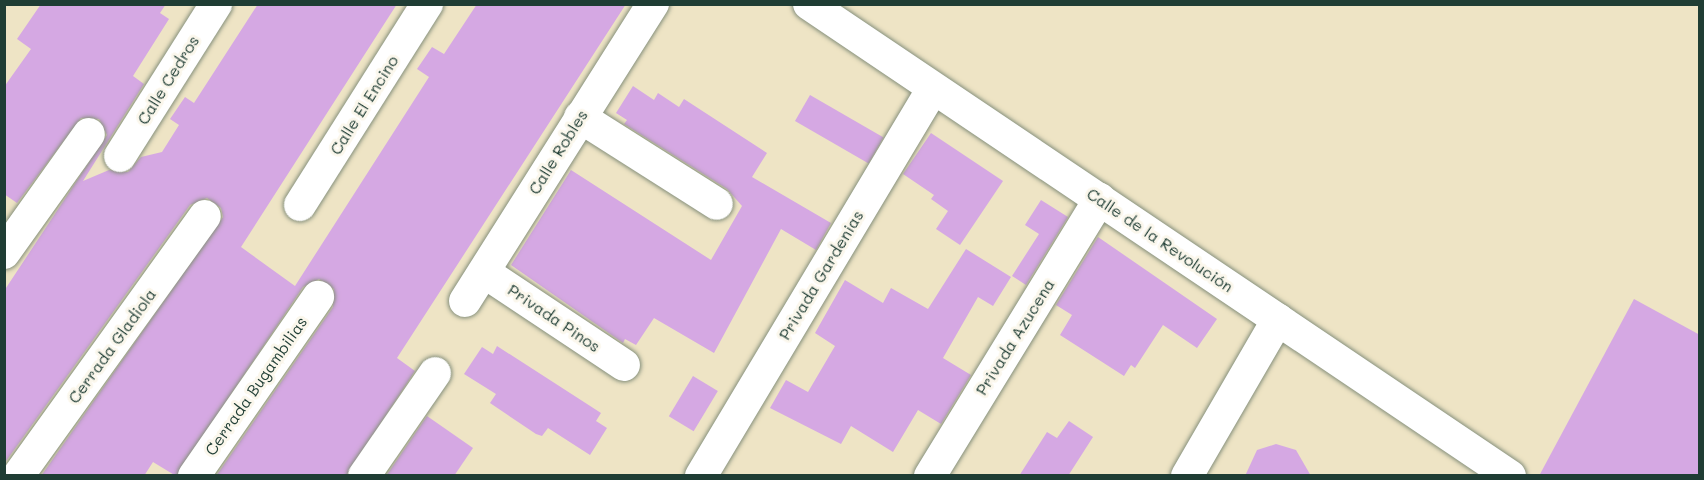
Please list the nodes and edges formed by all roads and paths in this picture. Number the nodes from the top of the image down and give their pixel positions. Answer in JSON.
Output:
{"nodes":[{"id":1,"x":216,"y":4,"type":"edge"},
{"id":2,"x":427,"y":4,"type":"edge"},
{"id":3,"x":653,"y":4,"type":"edge"},
{"id":4,"x":809,"y":4,"type":"edge"},
{"id":5,"x":933,"y":89,"type":"junction"},
{"id":6,"x":580,"y":117,"type":"junction"},
{"id":7,"x":89,"y":134,"type":"dead end"},
{"id":8,"x":120,"y":156,"type":"dead end"},
{"id":9,"x":1100,"y":199,"type":"junction"},
{"id":10,"x":717,"y":204,"type":"dead end"},
{"id":11,"x":300,"y":205,"type":"dead end"},
{"id":12,"x":205,"y":216,"type":"dead end"},
{"id":13,"x":4,"y":253,"type":"edge"},
{"id":14,"x":484,"y":272,"type":"junction"},
{"id":15,"x":318,"y":297,"type":"dead end"},
{"id":16,"x":465,"y":301,"type":"dead end"},
{"id":17,"x":1278,"y":319,"type":"junction"},
{"id":18,"x":624,"y":365,"type":"dead end"},
{"id":19,"x":435,"y":373,"type":"dead end"},
{"id":20,"x":705,"y":468,"type":"edge"},
{"id":21,"x":18,"y":476,"type":"edge"},
{"id":22,"x":194,"y":476,"type":"edge"},
{"id":23,"x":364,"y":476,"type":"edge"},
{"id":24,"x":930,"y":476,"type":"edge"},
{"id":25,"x":1187,"y":476,"type":"edge"},
{"id":26,"x":1510,"y":476,"type":"edge"}],
"edges":[{"from":1,"to":8,"type":"street","name":"Calle Cedros"},
{"from":2,"to":11,"type":"street","name":"Calle El Encino"},
{"from":3,"to":6,"type":"street","name":"Calle Robles"},
{"from":4,"to":5,"type":"street","name":"Calle de la Revolución"},
{"from":5,"to":9,"type":"street","name":"Calle de la Revolución"},
{"from":5,"to":20,"type":"street","name":"Privada Gardenias"},
{"from":6,"to":10,"type":"street"},
{"from":6,"to":14,"type":"street","name":"Calle Robles"},
{"from":7,"to":13,"type":"street"},
{"from":9,"to":17,"type":"street","name":"Calle de la Revolución"},
{"from":9,"to":24,"type":"street","name":"Privada Azucena"},
{"from":12,"to":21,"type":"street","name":"Cerrada Gladiola"},
{"from":14,"to":16,"type":"street","name":"Calle Robles"},
{"from":14,"to":18,"type":"street","name":"Privada Pinos"},
{"from":15,"to":22,"type":"street","name":"Cerrada Bugambilias"},
{"from":17,"to":25,"type":"street"},
{"from":17,"to":26,"type":"street","name":"Calle de la Revolución"},
{"from":19,"to":23,"type":"street"}]}
